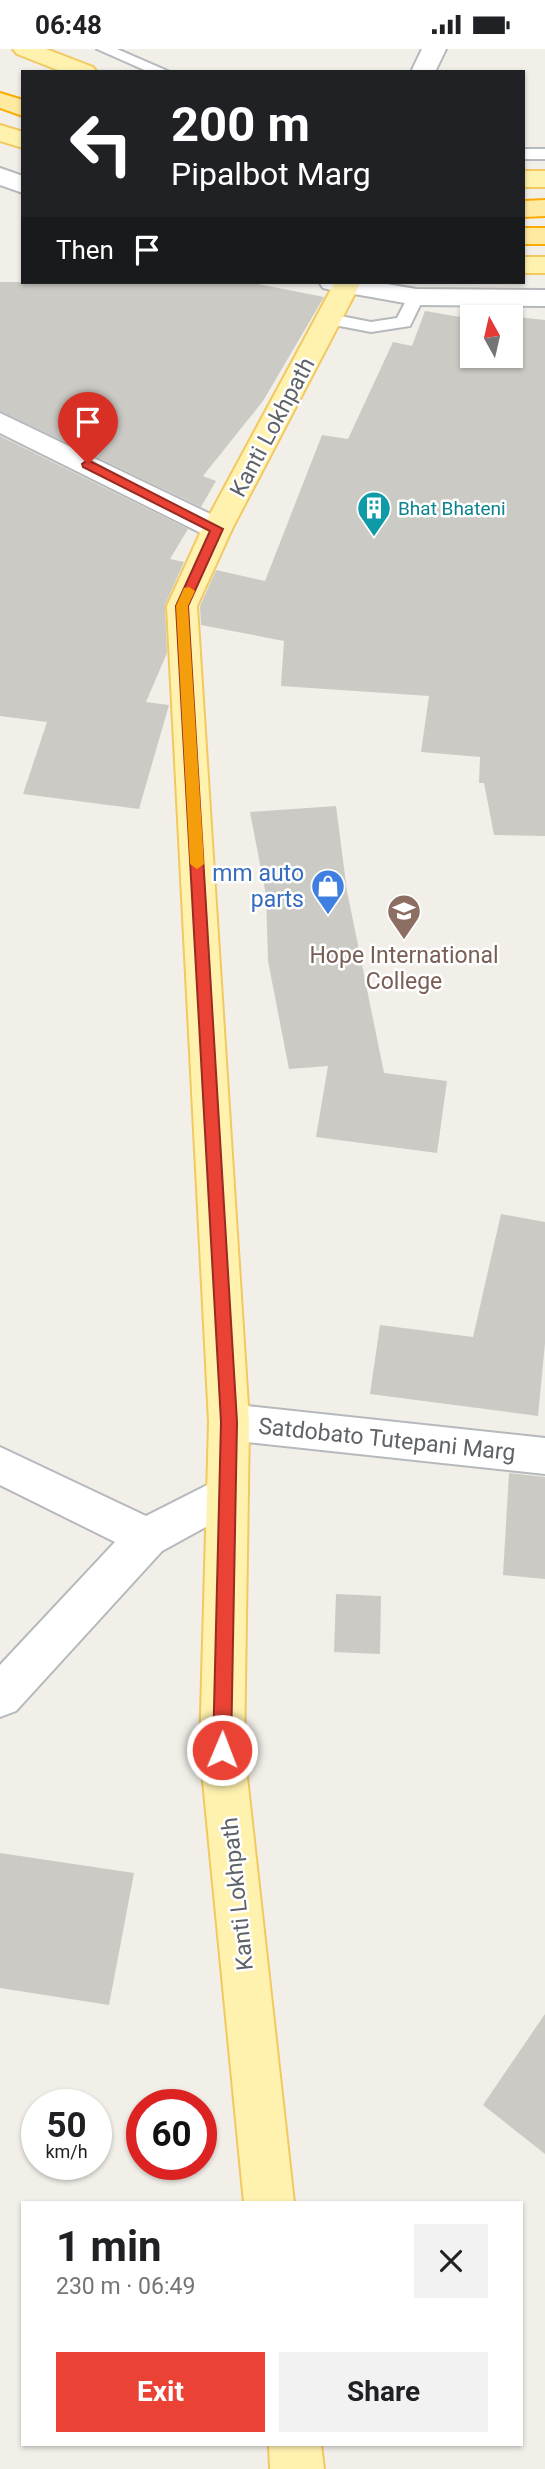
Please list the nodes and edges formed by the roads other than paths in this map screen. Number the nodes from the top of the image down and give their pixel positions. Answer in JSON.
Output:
{"nodes":[{"id":1,"x":26,"y":49,"type":"edge"},
{"id":2,"x":104,"y":49,"type":"edge"},
{"id":3,"x":434,"y":49,"type":"edge"},
{"id":4,"x":80,"y":70,"type":"edge"},
{"id":5,"x":158,"y":70,"type":"edge"},
{"id":6,"x":424,"y":70,"type":"edge"},
{"id":7,"x":0,"y":100,"type":"edge"},
{"id":8,"x":21,"y":108,"type":"edge"},
{"id":9,"x":0,"y":132,"type":"edge"},
{"id":10,"x":21,"y":140,"type":"edge"},
{"id":11,"x":525,"y":154,"type":"edge"},
{"id":12,"x":545,"y":154,"type":"edge"},
{"id":13,"x":0,"y":176,"type":"edge"},
{"id":14,"x":525,"y":179,"type":"edge"},
{"id":15,"x":545,"y":179,"type":"edge"},
{"id":16,"x":21,"y":184,"type":"edge"},
{"id":17,"x":545,"y":208,"type":"edge"},
{"id":18,"x":525,"y":209,"type":"edge"},
{"id":19,"x":525,"y":236,"type":"edge"},
{"id":20,"x":545,"y":236,"type":"edge"},
{"id":21,"x":525,"y":265,"type":"edge"},
{"id":22,"x":545,"y":265,"type":"edge"},
{"id":23,"x":342,"y":284,"type":"edge"},
{"id":24,"x":347,"y":284,"type":"edge"},
{"id":25,"x":416,"y":297,"type":"junction"},
{"id":26,"x":545,"y":298,"type":"edge"},
{"id":27,"x":330,"y":319,"type":"junction"},
{"id":28,"x":0,"y":422,"type":"edge"},
{"id":29,"x":217,"y":529,"type":"junction"},
{"id":30,"x":229,"y":1422,"type":"junction"},
{"id":31,"x":545,"y":1456,"type":"edge"},
{"id":32,"x":0,"y":1465,"type":"edge"},
{"id":33,"x":227,"y":1494,"type":"junction"},
{"id":34,"x":148,"y":1537,"type":"junction"},
{"id":35,"x":0,"y":1696,"type":"edge"},
{"id":36,"x":269,"y":2201,"type":"edge"},
{"id":37,"x":295,"y":2446,"type":"edge"},
{"id":38,"x":297,"y":2469,"type":"edge"}],
"edges":[{"from":1,"to":4,"type":"main road"},
{"from":2,"to":5,"type":"lane"},
{"from":3,"to":6,"type":"street"},
{"from":7,"to":8,"type":"highway"},
{"from":9,"to":10,"type":"main road"},
{"from":11,"to":12,"type":"lane"},
{"from":13,"to":16,"type":"street"},
{"from":14,"to":15,"type":"main road"},
{"from":17,"to":18,"type":"highway"},
{"from":19,"to":20,"type":"highway"},
{"from":21,"to":22,"type":"main road"},
{"from":23,"to":27,"type":"main road","name":"Kanti Lokhpath"},
{"from":24,"to":25,"type":"street"},
{"from":25,"to":26,"type":"street"},
{"from":25,"to":27,"type":"lane"},
{"from":27,"to":29,"type":"main road","name":"Kanti Lokhpath"},
{"from":28,"to":29,"type":"street"},
{"from":29,"to":30,"type":"main road","name":"Kanti Lokhpath"},
{"from":30,"to":31,"type":"street","name":"Satdobato Tutepani Marg"},
{"from":30,"to":33,"type":"main road","name":"Kanti Lokhpath"},
{"from":32,"to":34,"type":"street"},
{"from":33,"to":34,"type":"street"},
{"from":33,"to":36,"type":"main road","name":"Kanti Lokhpath"},
{"from":34,"to":35,"type":"street"},
{"from":37,"to":38,"type":"main road"}]}
